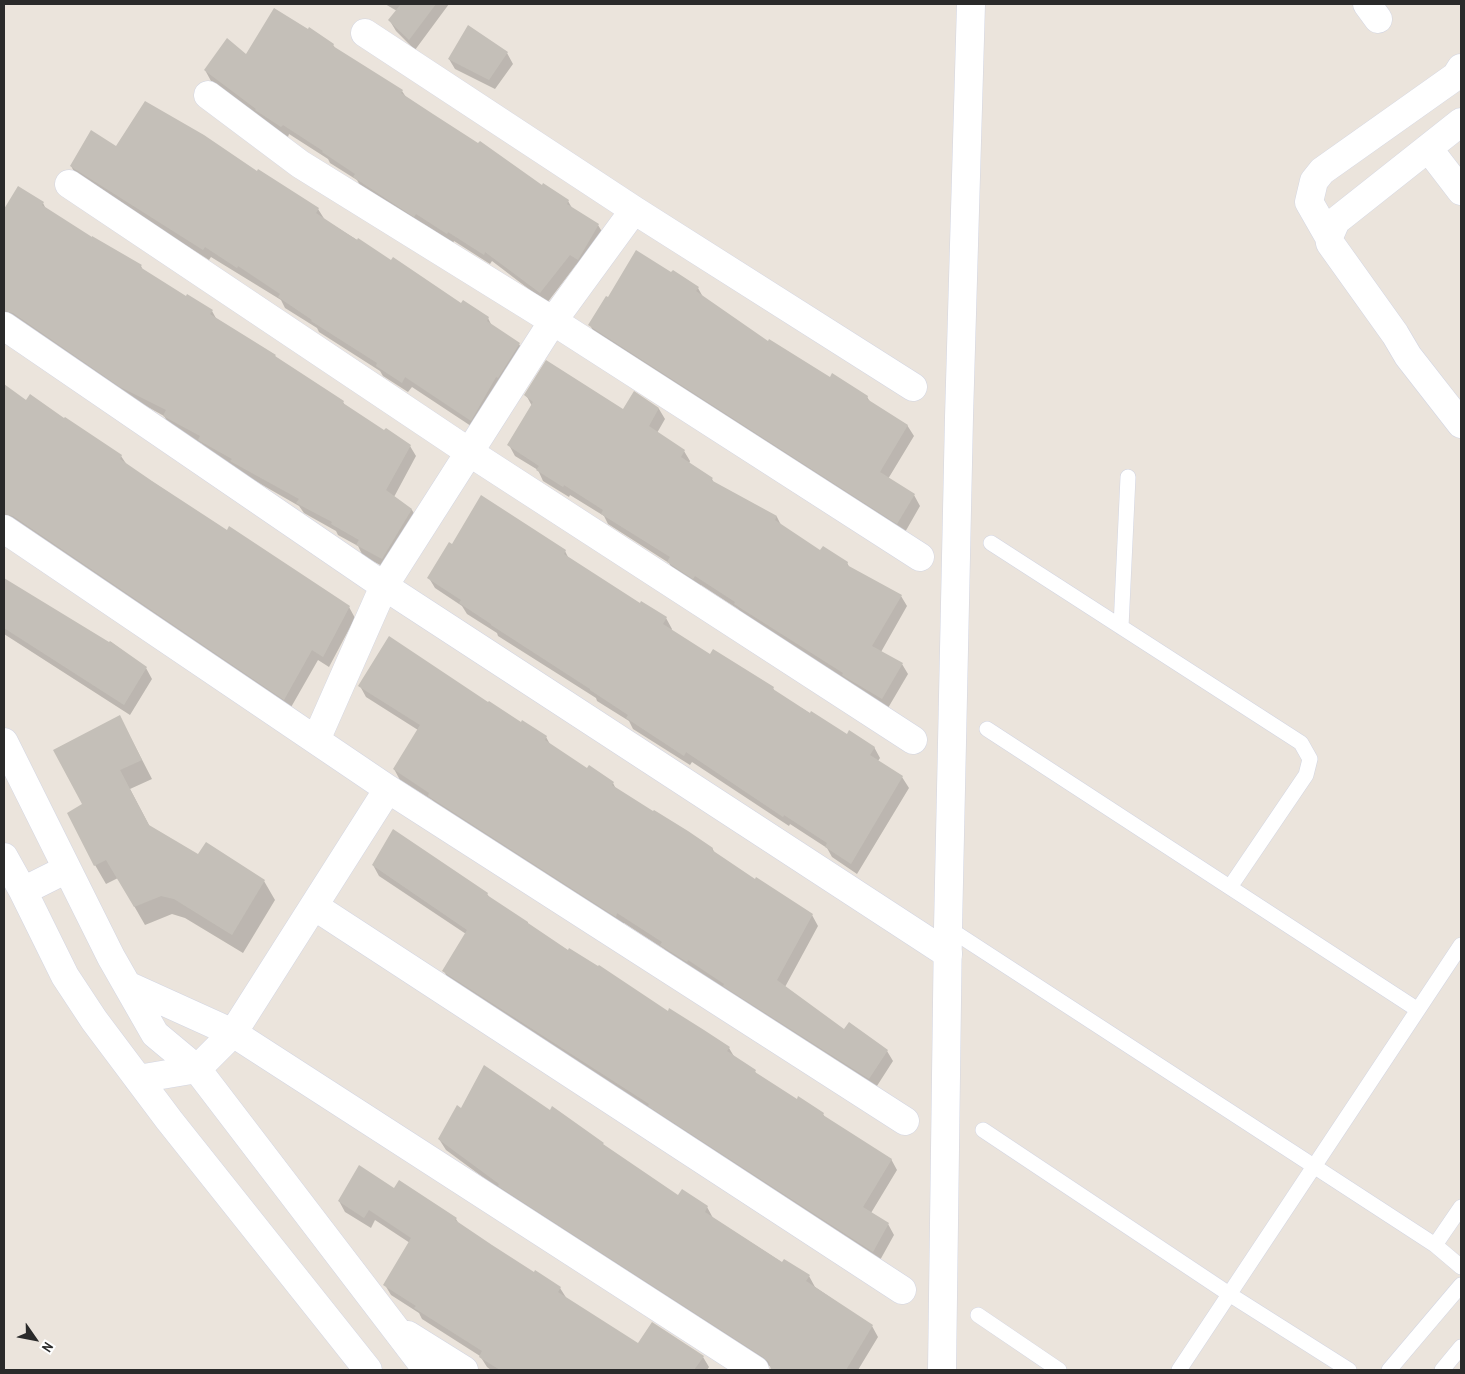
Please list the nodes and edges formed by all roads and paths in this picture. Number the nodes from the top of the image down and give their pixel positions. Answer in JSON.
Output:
{"nodes":[{"id":1,"x":971,"y":4,"type":"edge"},
{"id":2,"x":365,"y":33,"type":"dead end"},
{"id":3,"x":1461,"y":68,"type":"edge"},
{"id":4,"x":208,"y":95,"type":"dead end"},
{"id":5,"x":1461,"y":122,"type":"edge"},
{"id":6,"x":1428,"y":148,"type":"junction"},
{"id":7,"x":69,"y":184,"type":"dead end"},
{"id":8,"x":1461,"y":191,"type":"edge"},
{"id":9,"x":634,"y":210,"type":"junction"},
{"id":10,"x":1330,"y":237,"type":"junction"},
{"id":11,"x":553,"y":321,"type":"junction"},
{"id":12,"x":4,"y":326,"type":"edge"},
{"id":13,"x":913,"y":388,"type":"dead end"},
{"id":14,"x":1461,"y":424,"type":"edge"},
{"id":15,"x":469,"y":452,"type":"junction"},
{"id":16,"x":1128,"y":477,"type":"dead end"},
{"id":17,"x":4,"y":529,"type":"edge"},
{"id":18,"x":991,"y":544,"type":"dead end"},
{"id":19,"x":920,"y":557,"type":"dead end"},
{"id":20,"x":384,"y":586,"type":"junction"},
{"id":21,"x":1121,"y":627,"type":"junction"},
{"id":22,"x":987,"y":729,"type":"dead end"},
{"id":23,"x":316,"y":740,"type":"junction"},
{"id":24,"x":912,"y":740,"type":"dead end"},
{"id":25,"x":4,"y":742,"type":"edge"},
{"id":26,"x":388,"y":789,"type":"junction"},
{"id":27,"x":4,"y":857,"type":"edge"},
{"id":28,"x":67,"y":869,"type":"junction"},
{"id":29,"x":1230,"y":887,"type":"junction"},
{"id":30,"x":23,"y":891,"type":"junction"},
{"id":31,"x":314,"y":906,"type":"junction"},
{"id":32,"x":948,"y":941,"type":"junction"},
{"id":33,"x":1461,"y":945,"type":"edge"},
{"id":34,"x":127,"y":985,"type":"junction"},
{"id":35,"x":1418,"y":1010,"type":"junction"},
{"id":36,"x":233,"y":1033,"type":"junction"},
{"id":37,"x":197,"y":1069,"type":"junction"},
{"id":38,"x":138,"y":1079,"type":"junction"},
{"id":39,"x":906,"y":1121,"type":"dead end"},
{"id":40,"x":983,"y":1130,"type":"dead end"},
{"id":41,"x":1314,"y":1166,"type":"junction"},
{"id":42,"x":1461,"y":1207,"type":"edge"},
{"id":43,"x":1435,"y":1245,"type":"junction"},
{"id":44,"x":1461,"y":1267,"type":"edge"},
{"id":45,"x":1461,"y":1285,"type":"edge"},
{"id":46,"x":902,"y":1290,"type":"dead end"},
{"id":47,"x":1229,"y":1294,"type":"junction"},
{"id":48,"x":978,"y":1314,"type":"dead end"},
{"id":49,"x":391,"y":1324,"type":"junction"},
{"id":50,"x":1461,"y":1347,"type":"edge"},
{"id":51,"x":368,"y":1370,"type":"edge"},
{"id":52,"x":427,"y":1370,"type":"edge"},
{"id":53,"x":464,"y":1370,"type":"edge"},
{"id":54,"x":755,"y":1370,"type":"edge"},
{"id":55,"x":942,"y":1370,"type":"edge"},
{"id":56,"x":1059,"y":1370,"type":"edge"},
{"id":57,"x":1178,"y":1370,"type":"edge"},
{"id":58,"x":1348,"y":1370,"type":"edge"},
{"id":59,"x":1389,"y":1370,"type":"edge"},
{"id":60,"x":1442,"y":1370,"type":"edge"}],
"edges":[{"from":1,"to":32,"type":"street"},
{"from":2,"to":9,"type":"street"},
{"from":3,"to":10,"type":"street"},
{"from":4,"to":11,"type":"street"},
{"from":5,"to":6,"type":"street"},
{"from":6,"to":8,"type":"street"},
{"from":6,"to":10,"type":"street"},
{"from":7,"to":15,"type":"street"},
{"from":9,"to":11,"type":"street"},
{"from":9,"to":13,"type":"street"},
{"from":10,"to":14,"type":"street"},
{"from":11,"to":15,"type":"street"},
{"from":11,"to":19,"type":"street"},
{"from":12,"to":20,"type":"street"},
{"from":15,"to":20,"type":"street"},
{"from":15,"to":24,"type":"street"},
{"from":16,"to":21,"type":"lane"},
{"from":17,"to":23,"type":"street"},
{"from":18,"to":21,"type":"lane"},
{"from":20,"to":23,"type":"street"},
{"from":20,"to":32,"type":"street"},
{"from":21,"to":29,"type":"lane"},
{"from":22,"to":29,"type":"lane"},
{"from":23,"to":26,"type":"street"},
{"from":25,"to":28,"type":"street"},
{"from":26,"to":31,"type":"street"},
{"from":26,"to":39,"type":"street"},
{"from":27,"to":30,"type":"street"},
{"from":28,"to":30,"type":"street"},
{"from":28,"to":34,"type":"street"},
{"from":29,"to":35,"type":"lane"},
{"from":30,"to":38,"type":"street"},
{"from":31,"to":36,"type":"street"},
{"from":31,"to":46,"type":"street"},
{"from":32,"to":41,"type":"lane"},
{"from":32,"to":55,"type":"street"},
{"from":33,"to":35,"type":"lane"},
{"from":34,"to":36,"type":"street"},
{"from":34,"to":37,"type":"street"},
{"from":35,"to":41,"type":"lane"},
{"from":36,"to":37,"type":"street"},
{"from":36,"to":54,"type":"street"},
{"from":37,"to":38,"type":"street"},
{"from":37,"to":49,"type":"street"},
{"from":38,"to":51,"type":"street"},
{"from":40,"to":47,"type":"lane"},
{"from":41,"to":43,"type":"lane"},
{"from":41,"to":47,"type":"lane"},
{"from":42,"to":43,"type":"lane"},
{"from":43,"to":44,"type":"lane"},
{"from":45,"to":59,"type":"lane"},
{"from":47,"to":57,"type":"lane"},
{"from":47,"to":58,"type":"lane"},
{"from":48,"to":56,"type":"lane"},
{"from":49,"to":52,"type":"street"},
{"from":49,"to":53,"type":"street"},
{"from":50,"to":60,"type":"lane"}]}
